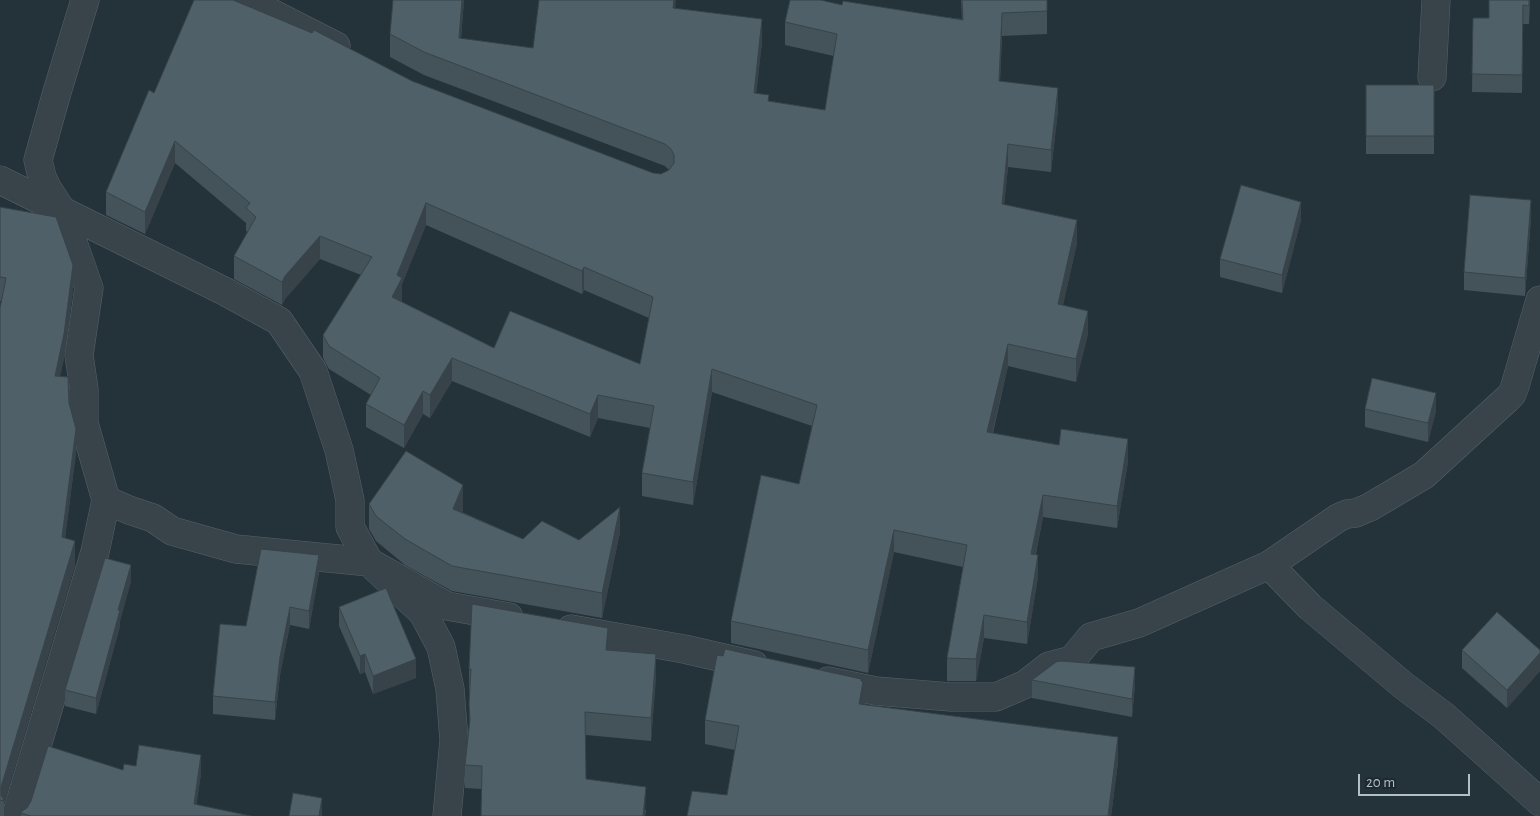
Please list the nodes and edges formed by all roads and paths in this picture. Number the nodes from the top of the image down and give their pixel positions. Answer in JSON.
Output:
{"nodes":[{"id":1,"x":85,"y":0,"type":"edge"},
{"id":2,"x":246,"y":0,"type":"edge"},
{"id":3,"x":1436,"y":0,"type":"edge"},
{"id":4,"x":358,"y":58,"type":"edge"},
{"id":5,"x":1432,"y":77,"type":"dead end"},
{"id":6,"x":0,"y":180,"type":"edge"},
{"id":7,"x":62,"y":211,"type":"junction"},
{"id":8,"x":1540,"y":300,"type":"edge"},
{"id":9,"x":106,"y":500,"type":"junction"},
{"id":10,"x":368,"y":562,"type":"junction"},
{"id":11,"x":1270,"y":565,"type":"junction"},
{"id":12,"x":780,"y":670,"type":"edge"},
{"id":13,"x":809,"y":677,"type":"edge"},
{"id":14,"x":1540,"y":802,"type":"edge"},
{"id":15,"x":16,"y":816,"type":"edge"},
{"id":16,"x":446,"y":816,"type":"edge"}],
"edges":[{"from":1,"to":7,"type":"street"},
{"from":2,"to":4,"type":"street"},
{"from":3,"to":5,"type":"street"},
{"from":6,"to":7,"type":"street"},
{"from":7,"to":9,"type":"street"},
{"from":7,"to":10,"type":"street"},
{"from":8,"to":11,"type":"street"},
{"from":9,"to":10,"type":"street"},
{"from":9,"to":15,"type":"street"},
{"from":10,"to":12,"type":"street"},
{"from":10,"to":16,"type":"street"},
{"from":11,"to":13,"type":"street"},
{"from":11,"to":14,"type":"street"}]}
